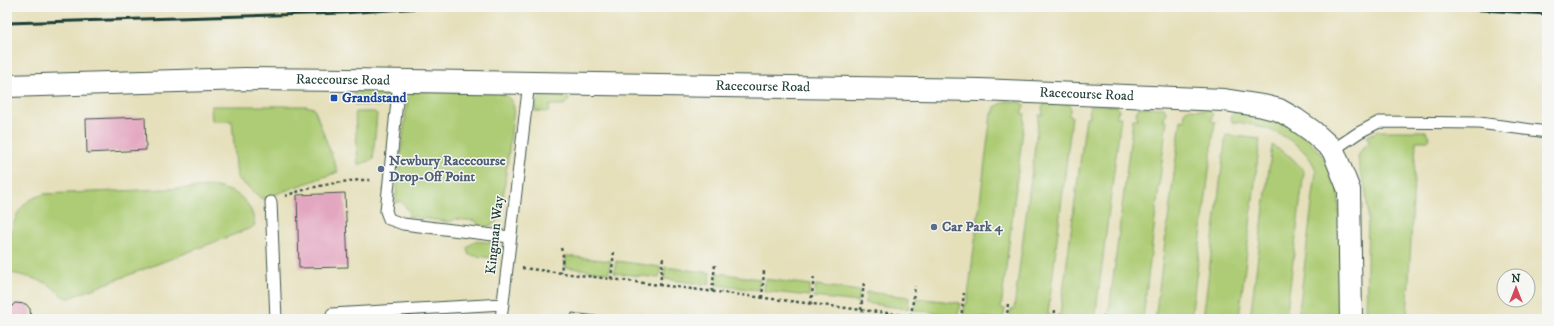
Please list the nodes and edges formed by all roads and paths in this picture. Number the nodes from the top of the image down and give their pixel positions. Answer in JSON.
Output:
{"nodes":[{"id":1,"x":400,"y":81,"type":"junction"},
{"id":2,"x":529,"y":82,"type":"junction"},
{"id":3,"x":7,"y":86,"type":"edge"},
{"id":4,"x":1547,"y":132,"type":"edge"},
{"id":5,"x":1333,"y":150,"type":"junction"},
{"id":6,"x":389,"y":180,"type":"junction"},
{"id":7,"x":271,"y":202,"type":"joint"},
{"id":8,"x":510,"y":237,"type":"junction"},
{"id":9,"x":561,"y":248,"type":"dead end"},
{"id":10,"x":614,"y":251,"type":"dead end"},
{"id":11,"x":663,"y":257,"type":"dead end"},
{"id":12,"x":715,"y":265,"type":"dead end"},
{"id":13,"x":506,"y":266,"type":"junction"},
{"id":14,"x":764,"y":271,"type":"dead end"},
{"id":15,"x":561,"y":273,"type":"junction"},
{"id":16,"x":814,"y":276,"type":"dead end"},
{"id":17,"x":610,"y":279,"type":"junction"},
{"id":18,"x":864,"y":282,"type":"dead end"},
{"id":19,"x":660,"y":285,"type":"junction"},
{"id":20,"x":915,"y":286,"type":"dead end"},
{"id":21,"x":712,"y":292,"type":"junction"},
{"id":22,"x":964,"y":293,"type":"dead end"},
{"id":23,"x":762,"y":298,"type":"junction"},
{"id":24,"x":1008,"y":302,"type":"dead end"},
{"id":25,"x":503,"y":304,"type":"junction"},
{"id":26,"x":811,"y":304,"type":"junction"},
{"id":27,"x":861,"y":310,"type":"junction"},
{"id":28,"x":1055,"y":310,"type":"dead end"},
{"id":29,"x":332,"y":314,"type":"dead end"},
{"id":30,"x":1102,"y":314,"type":"dead end"},
{"id":31,"x":911,"y":316,"type":"junction"},
{"id":32,"x":276,"y":319,"type":"edge"},
{"id":33,"x":501,"y":319,"type":"edge"},
{"id":34,"x":935,"y":319,"type":"edge"},
{"id":35,"x":961,"y":319,"type":"edge"},
{"id":36,"x":1007,"y":319,"type":"edge"},
{"id":37,"x":1054,"y":319,"type":"edge"},
{"id":38,"x":1102,"y":319,"type":"edge"},
{"id":39,"x":1351,"y":319,"type":"edge"}],
"edges":[{"from":1,"to":2,"type":"street","name":"Racecourse Road"},
{"from":1,"to":3,"type":"street","name":"Racecourse Road"},
{"from":1,"to":6,"type":"lane"},
{"from":2,"to":5,"type":"street","name":"Racecourse Road"},
{"from":2,"to":8,"type":"lane","name":"Kingman Way"},
{"from":4,"to":5,"type":"lane"},
{"from":5,"to":39,"type":"street","name":"Racecourse Road"},
{"from":6,"to":7,"type":"path"},
{"from":6,"to":8,"type":"lane"},
{"from":7,"to":32,"type":"lane"},
{"from":8,"to":13,"type":"lane","name":"Kingman Way"},
{"from":9,"to":15,"type":"path"},
{"from":10,"to":17,"type":"path"},
{"from":11,"to":19,"type":"path"},
{"from":12,"to":21,"type":"path"},
{"from":13,"to":15,"type":"path"},
{"from":13,"to":25,"type":"lane","name":"Kingman Way"},
{"from":14,"to":23,"type":"path"},
{"from":15,"to":17,"type":"path"},
{"from":16,"to":26,"type":"path"},
{"from":17,"to":19,"type":"path"},
{"from":18,"to":27,"type":"path"},
{"from":19,"to":21,"type":"path"},
{"from":20,"to":31,"type":"path"},
{"from":21,"to":23,"type":"path"},
{"from":22,"to":35,"type":"path"},
{"from":23,"to":26,"type":"path"},
{"from":24,"to":36,"type":"path"},
{"from":25,"to":29,"type":"lane"},
{"from":25,"to":33,"type":"lane","name":"Kingman Way"},
{"from":26,"to":27,"type":"path"},
{"from":27,"to":31,"type":"path"},
{"from":28,"to":37,"type":"path"},
{"from":30,"to":38,"type":"path"},
{"from":31,"to":34,"type":"path"}]}
